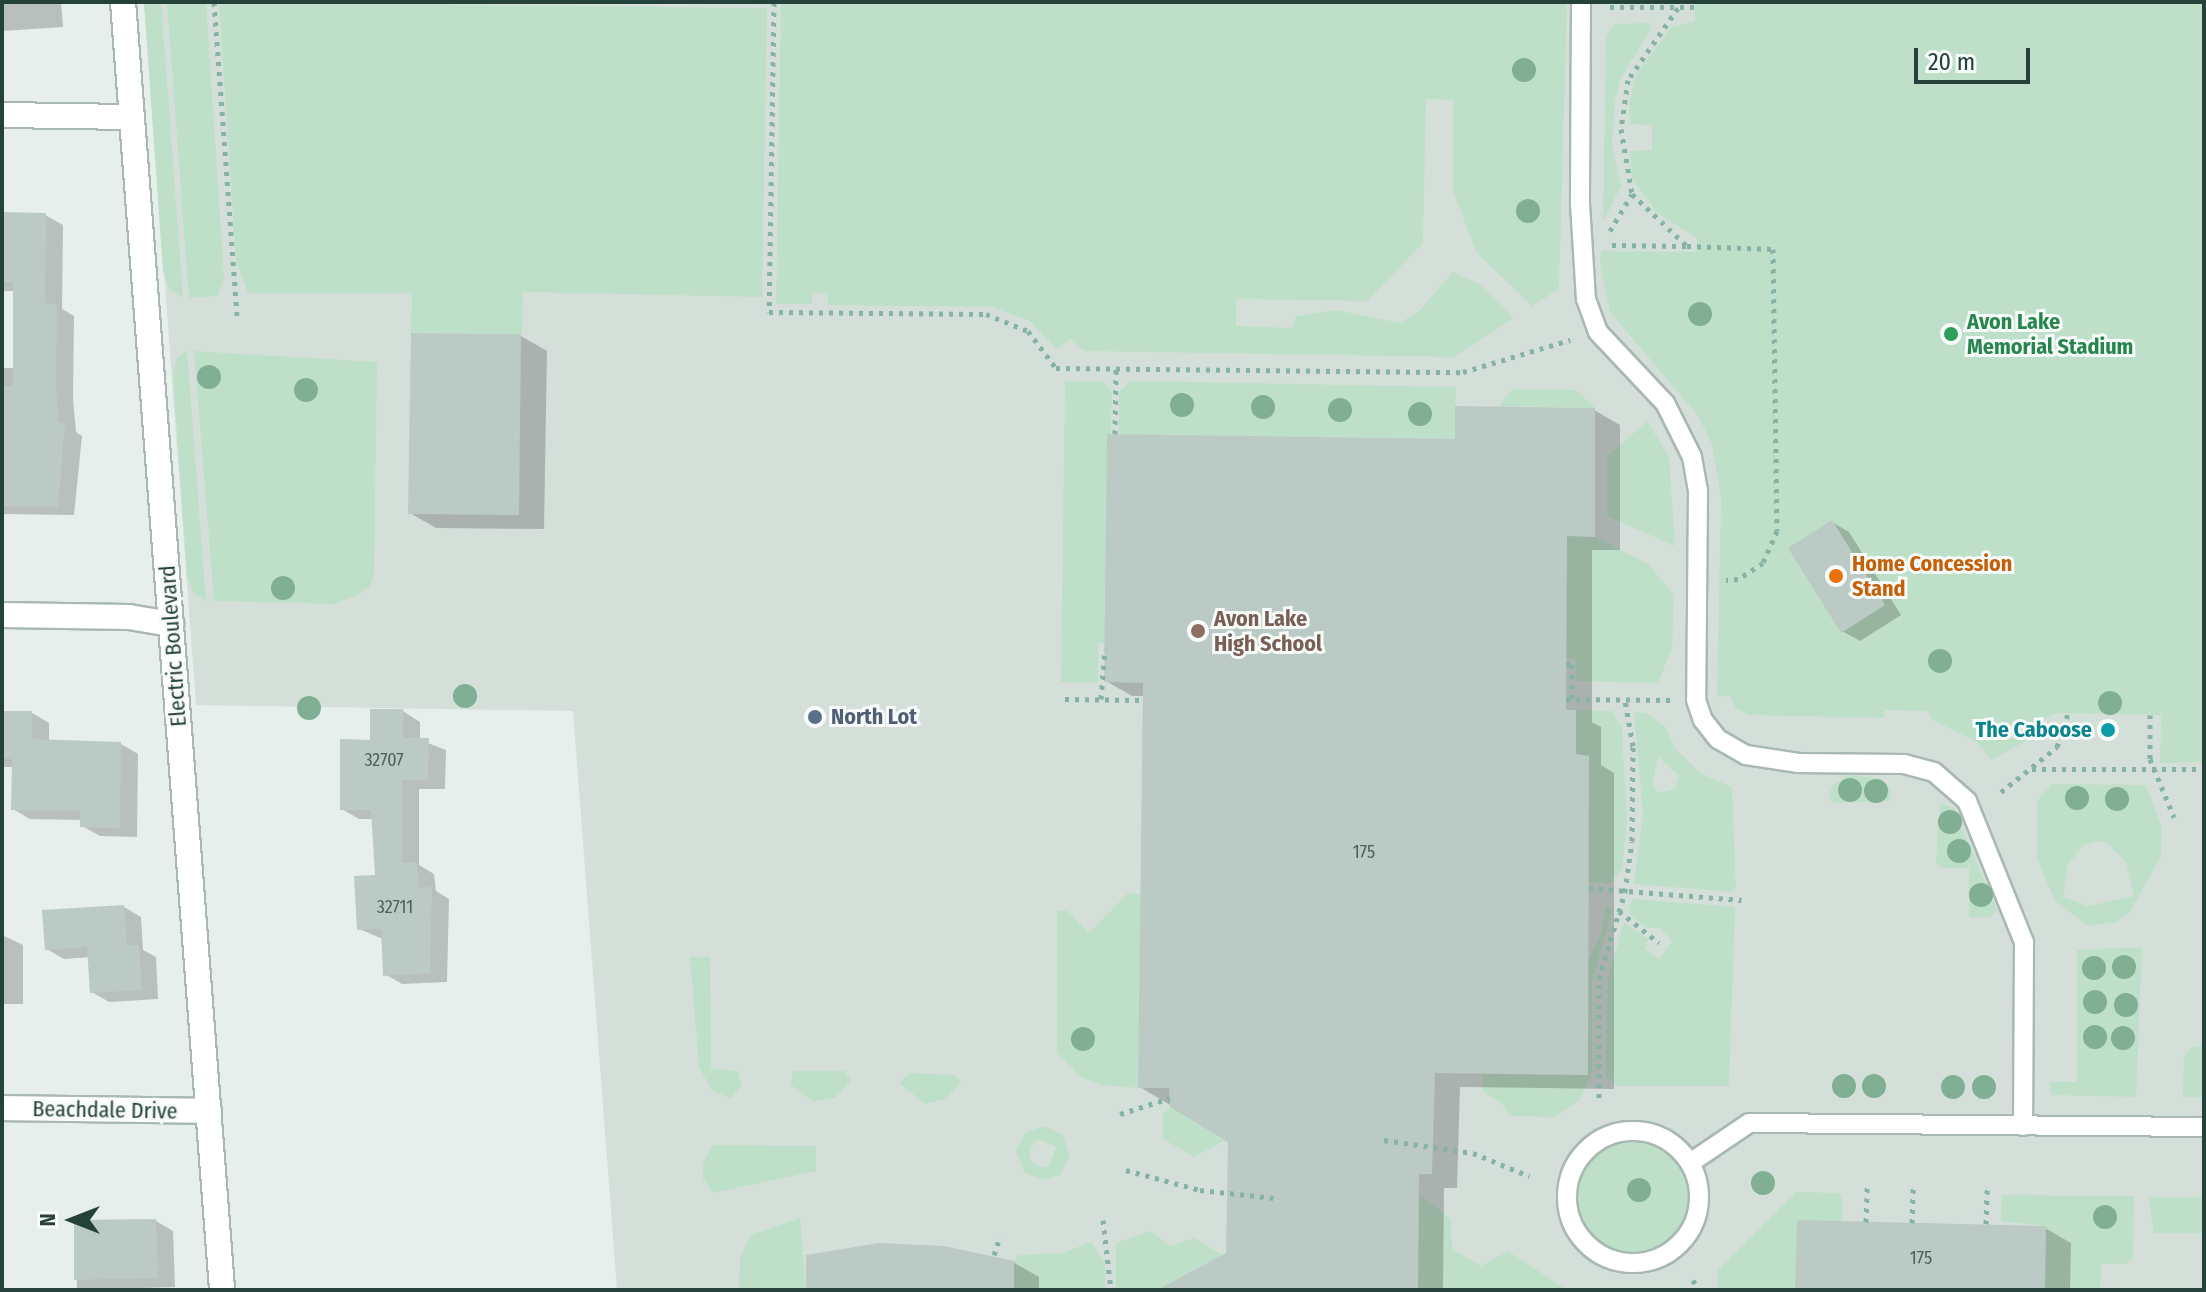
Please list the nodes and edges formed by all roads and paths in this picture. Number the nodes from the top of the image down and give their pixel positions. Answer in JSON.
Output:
{"nodes":[{"id":1,"x":123,"y":2,"type":"edge"},
{"id":2,"x":214,"y":2,"type":"edge"},
{"id":3,"x":774,"y":2,"type":"edge"},
{"id":4,"x":1581,"y":5,"type":"edge"},
{"id":5,"x":1695,"y":7,"type":"dead end"},
{"id":6,"x":1678,"y":8,"type":"junction"},
{"id":7,"x":2,"y":115,"type":"edge"},
{"id":8,"x":132,"y":117,"type":"junction"},
{"id":9,"x":1632,"y":194,"type":"junction"},
{"id":10,"x":1687,"y":246,"type":"junction"},
{"id":11,"x":237,"y":317,"type":"dead end"},
{"id":12,"x":1598,"y":332,"type":"junction"},
{"id":13,"x":1116,"y":368,"type":"junction"},
{"id":14,"x":1115,"y":434,"type":"dead end"},
{"id":15,"x":1697,"y":582,"type":"junction"},
{"id":16,"x":2,"y":615,"type":"edge"},
{"id":17,"x":171,"y":624,"type":"junction"},
{"id":18,"x":1105,"y":649,"type":"dead end"},
{"id":19,"x":1566,"y":664,"type":"dead end"},
{"id":20,"x":1065,"y":699,"type":"dead end"},
{"id":21,"x":1101,"y":699,"type":"junction"},
{"id":22,"x":1141,"y":700,"type":"dead end"},
{"id":23,"x":1625,"y":700,"type":"junction"},
{"id":24,"x":1675,"y":700,"type":"dead end"},
{"id":25,"x":2068,"y":713,"type":"dead end"},
{"id":26,"x":2150,"y":715,"type":"dead end"},
{"id":27,"x":2032,"y":769,"type":"junction"},
{"id":28,"x":2154,"y":769,"type":"junction"},
{"id":29,"x":2204,"y":769,"type":"edge"},
{"id":30,"x":2001,"y":792,"type":"dead end"},
{"id":31,"x":2174,"y":817,"type":"dead end"},
{"id":32,"x":1589,"y":888,"type":"dead end"},
{"id":33,"x":1625,"y":892,"type":"junction"},
{"id":34,"x":1742,"y":900,"type":"dead end"},
{"id":35,"x":1619,"y":911,"type":"junction"},
{"id":36,"x":1659,"y":943,"type":"dead end"},
{"id":37,"x":1170,"y":1098,"type":"dead end"},
{"id":38,"x":1599,"y":1098,"type":"dead end"},
{"id":39,"x":2,"y":1108,"type":"edge"},
{"id":40,"x":209,"y":1111,"type":"junction"},
{"id":41,"x":1120,"y":1114,"type":"dead end"},
{"id":42,"x":2023,"y":1126,"type":"junction"},
{"id":43,"x":2204,"y":1127,"type":"edge"},
{"id":44,"x":1384,"y":1140,"type":"dead end"},
{"id":45,"x":1690,"y":1163,"type":"junction"},
{"id":46,"x":1126,"y":1170,"type":"dead end"},
{"id":47,"x":1529,"y":1176,"type":"dead end"},
{"id":48,"x":1867,"y":1186,"type":"dead end"},
{"id":49,"x":1913,"y":1186,"type":"dead end"},
{"id":50,"x":1987,"y":1187,"type":"dead end"},
{"id":51,"x":1274,"y":1198,"type":"dead end"},
{"id":52,"x":1103,"y":1220,"type":"dead end"},
{"id":53,"x":1866,"y":1222,"type":"dead end"},
{"id":54,"x":1912,"y":1223,"type":"dead end"},
{"id":55,"x":1986,"y":1224,"type":"dead end"},
{"id":56,"x":1000,"y":1236,"type":"dead end"},
{"id":57,"x":994,"y":1255,"type":"dead end"},
{"id":58,"x":1693,"y":1280,"type":"dead end"},
{"id":59,"x":222,"y":1290,"type":"edge"},
{"id":60,"x":1111,"y":1290,"type":"edge"},
{"id":61,"x":1698,"y":1290,"type":"edge"}],
"edges":[{"from":1,"to":8,"type":"street","name":"Electric Boulevard"},
{"from":2,"to":11,"type":"path"},
{"from":3,"to":13,"type":"path"},
{"from":4,"to":6,"type":"path"},
{"from":4,"to":12,"type":"lane"},
{"from":5,"to":6,"type":"path"},
{"from":6,"to":9,"type":"path"},
{"from":7,"to":8,"type":"street"},
{"from":8,"to":17,"type":"street","name":"Electric Boulevard"},
{"from":9,"to":10,"type":"path"},
{"from":9,"to":10,"type":"path"},
{"from":10,"to":15,"type":"path"},
{"from":12,"to":13,"type":"path"},
{"from":12,"to":15,"type":"lane"},
{"from":13,"to":14,"type":"path"},
{"from":15,"to":42,"type":"lane"},
{"from":16,"to":17,"type":"street"},
{"from":17,"to":40,"type":"street","name":"Electric Boulevard"},
{"from":18,"to":21,"type":"path"},
{"from":19,"to":23,"type":"path"},
{"from":20,"to":21,"type":"path"},
{"from":21,"to":22,"type":"path"},
{"from":23,"to":24,"type":"path"},
{"from":23,"to":33,"type":"path"},
{"from":25,"to":27,"type":"path"},
{"from":26,"to":28,"type":"path"},
{"from":27,"to":28,"type":"path"},
{"from":27,"to":30,"type":"path"},
{"from":28,"to":29,"type":"path"},
{"from":28,"to":31,"type":"path"},
{"from":32,"to":33,"type":"path"},
{"from":33,"to":34,"type":"path"},
{"from":33,"to":35,"type":"path"},
{"from":35,"to":36,"type":"path"},
{"from":35,"to":38,"type":"path"},
{"from":37,"to":41,"type":"path"},
{"from":39,"to":40,"type":"street","name":"Beachdale Drive"},
{"from":40,"to":59,"type":"street","name":"Electric Boulevard"},
{"from":42,"to":43,"type":"lane"},
{"from":42,"to":45,"type":"lane"},
{"from":44,"to":47,"type":"path"},
{"from":45,"to":45,"type":"lane"},
{"from":46,"to":51,"type":"path"},
{"from":48,"to":53,"type":"path"},
{"from":49,"to":54,"type":"path"},
{"from":50,"to":55,"type":"path"},
{"from":52,"to":60,"type":"path"},
{"from":56,"to":57,"type":"path"},
{"from":58,"to":61,"type":"path"}]}
